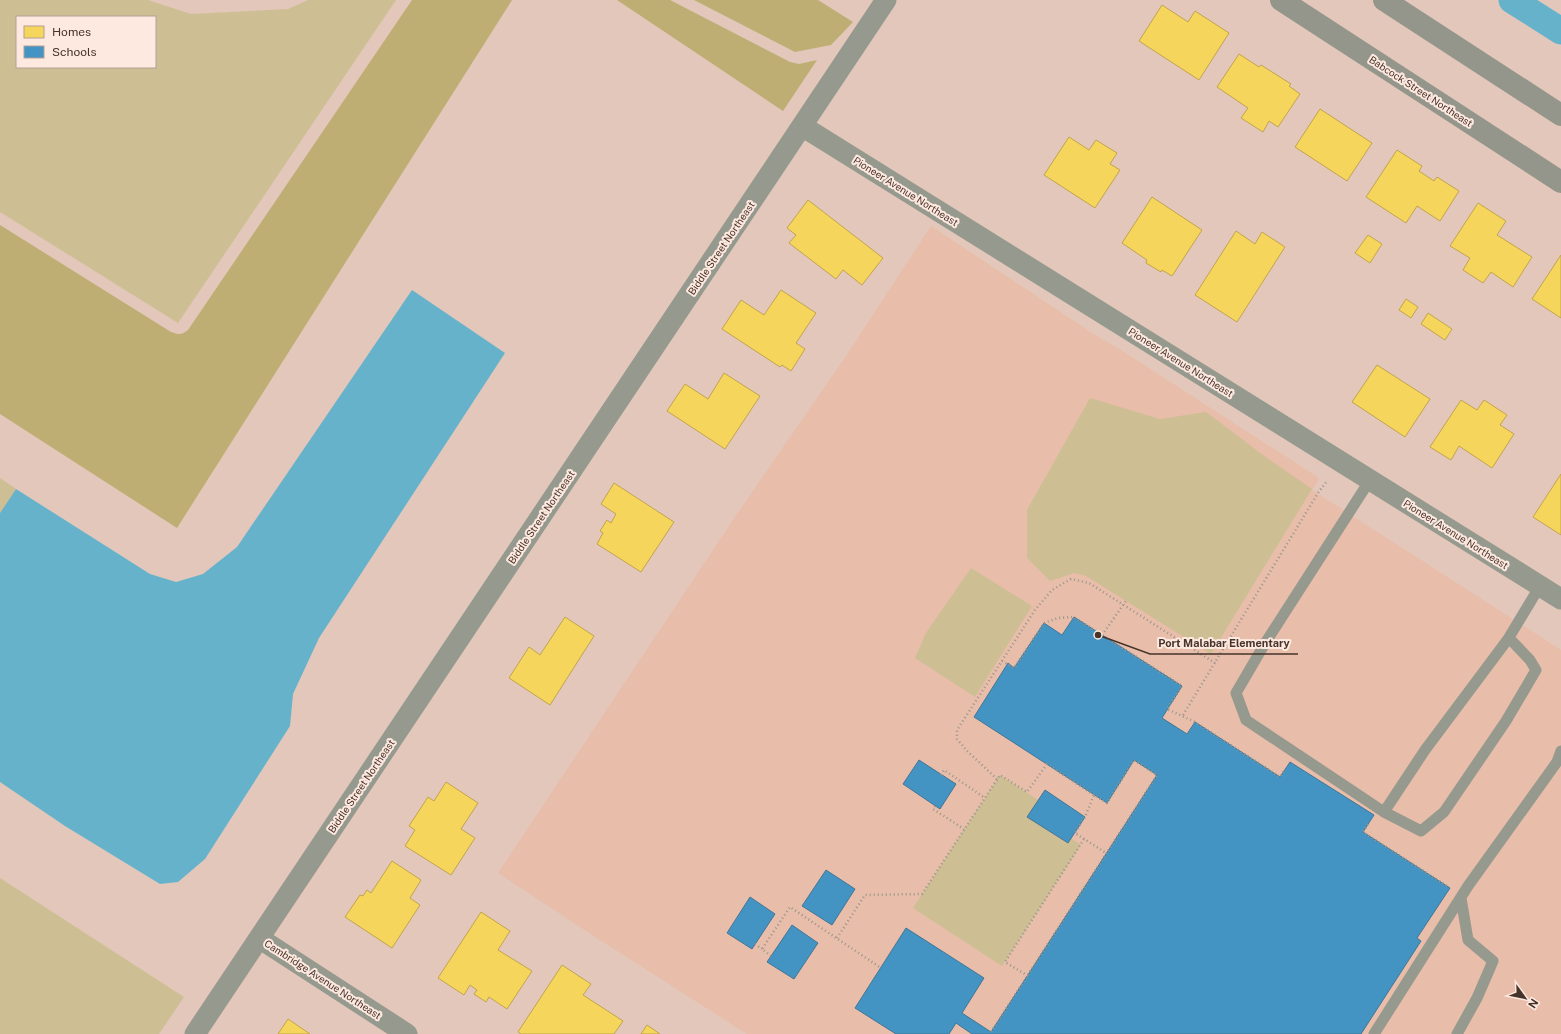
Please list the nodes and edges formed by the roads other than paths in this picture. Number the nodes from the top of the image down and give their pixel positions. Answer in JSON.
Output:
{"nodes":[{"id":1,"x":886,"y":0,"type":"edge"},
{"id":2,"x":1281,"y":0,"type":"edge"},
{"id":3,"x":1384,"y":0,"type":"edge"},
{"id":4,"x":1561,"y":114,"type":"edge"},
{"id":5,"x":802,"y":126,"type":"junction"},
{"id":6,"x":1561,"y":182,"type":"edge"},
{"id":7,"x":1370,"y":480,"type":"junction"},
{"id":8,"x":1540,"y":586,"type":"junction"},
{"id":9,"x":1561,"y":599,"type":"edge"},
{"id":10,"x":1508,"y":638,"type":"junction"},
{"id":11,"x":1561,"y":751,"type":"edge"},
{"id":12,"x":1384,"y":812,"type":"junction"},
{"id":13,"x":1462,"y":896,"type":"junction"},
{"id":14,"x":260,"y":938,"type":"junction"},
{"id":15,"x":196,"y":1034,"type":"edge"},
{"id":16,"x":407,"y":1034,"type":"edge"},
{"id":17,"x":1374,"y":1034,"type":"edge"},
{"id":18,"x":1457,"y":1034,"type":"edge"}],
"edges":[{"from":1,"to":5,"type":"street","name":"Biddle Street Northeast"},
{"from":2,"to":6,"type":"main road","name":"Babcock Street Northeast"},
{"from":3,"to":4,"type":"main road"},
{"from":5,"to":7,"type":"street","name":"Pioneer Avenue Northeast"},
{"from":5,"to":14,"type":"street","name":"Biddle Street Northeast"},
{"from":7,"to":8,"type":"street","name":"Pioneer Avenue Northeast"},
{"from":7,"to":12,"type":"lane"},
{"from":8,"to":9,"type":"street","name":"Pioneer Avenue Northeast"},
{"from":8,"to":10,"type":"lane"},
{"from":10,"to":12,"type":"lane"},
{"from":10,"to":12,"type":"lane"},
{"from":11,"to":13,"type":"lane"},
{"from":13,"to":17,"type":"lane"},
{"from":13,"to":18,"type":"lane"},
{"from":14,"to":15,"type":"street","name":"Biddle Street Northeast"},
{"from":14,"to":16,"type":"street","name":"Cambridge Avenue Northeast"}]}
